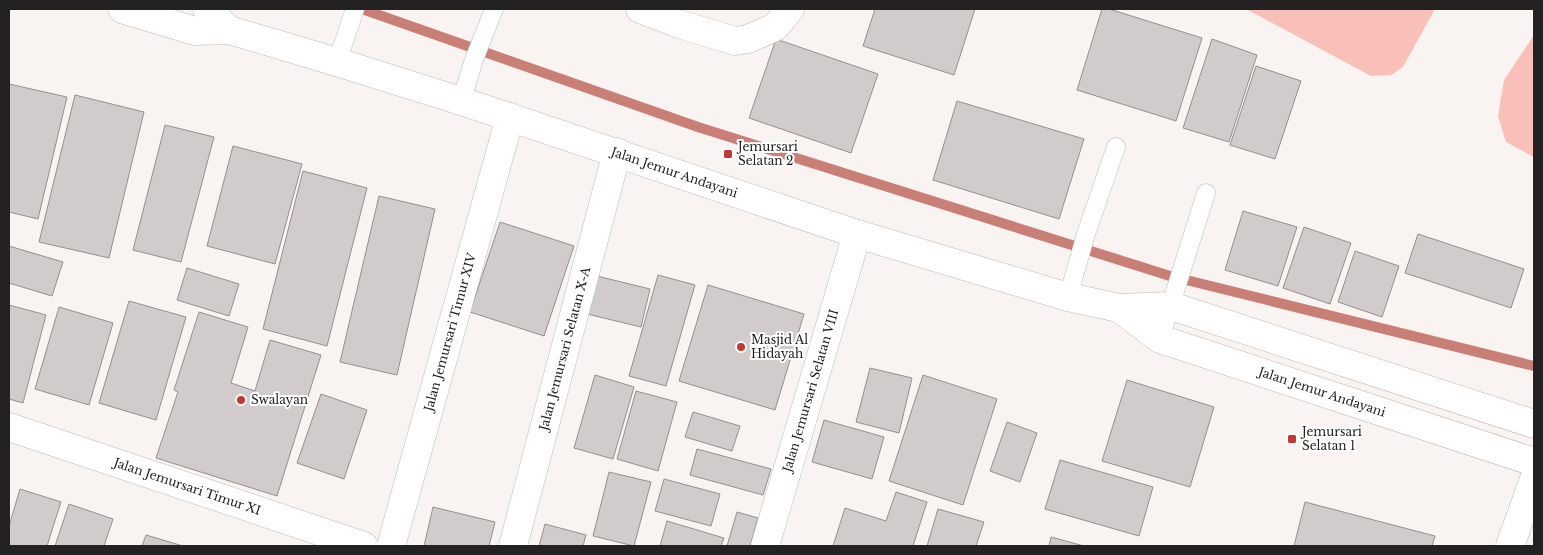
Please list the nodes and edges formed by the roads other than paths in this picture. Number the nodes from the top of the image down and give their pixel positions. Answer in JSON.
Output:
{"nodes":[{"id":1,"x":122,"y":9,"type":"edge"},
{"id":2,"x":207,"y":9,"type":"edge"},
{"id":3,"x":640,"y":9,"type":"edge"},
{"id":4,"x":790,"y":9,"type":"edge"},
{"id":5,"x":492,"y":13,"type":"edge"},
{"id":6,"x":354,"y":14,"type":"edge"},
{"id":7,"x":682,"y":17,"type":"edge"},
{"id":8,"x":229,"y":30,"type":"junction"},
{"id":9,"x":337,"y":62,"type":"junction"},
{"id":10,"x":461,"y":101,"type":"junction"},
{"id":11,"x":510,"y":117,"type":"junction"},
{"id":12,"x":1116,"y":147,"type":"dead end"},
{"id":13,"x":617,"y":152,"type":"junction"},
{"id":14,"x":1206,"y":193,"type":"dead end"},
{"id":15,"x":857,"y":234,"type":"junction"},
{"id":16,"x":1068,"y":297,"type":"junction"},
{"id":17,"x":1173,"y":299,"type":"junction"},
{"id":18,"x":1119,"y":308,"type":"junction"},
{"id":19,"x":1160,"y":339,"type":"junction"},
{"id":20,"x":1534,"y":424,"type":"edge"},
{"id":21,"x":9,"y":427,"type":"edge"},
{"id":22,"x":1534,"y":462,"type":"edge"},
{"id":23,"x":1534,"y":479,"type":"edge"},
{"id":24,"x":364,"y":546,"type":"edge"},
{"id":25,"x":391,"y":546,"type":"edge"},
{"id":26,"x":513,"y":546,"type":"edge"},
{"id":27,"x":765,"y":546,"type":"edge"},
{"id":28,"x":1510,"y":546,"type":"edge"}],
"edges":[{"from":1,"to":8,"type":"main road","name":"Jalan Jemur Andayani"},
{"from":2,"to":8,"type":"main road","name":"Jalan Jemur Andayani"},
{"from":3,"to":7,"type":"main road"},
{"from":4,"to":7,"type":"main road"},
{"from":5,"to":10,"type":"lane"},
{"from":6,"to":9,"type":"lane"},
{"from":8,"to":9,"type":"main road","name":"Jalan Jemur Andayani"},
{"from":9,"to":10,"type":"main road","name":"Jalan Jemur Andayani"},
{"from":10,"to":11,"type":"main road","name":"Jalan Jemur Andayani"},
{"from":11,"to":13,"type":"main road","name":"Jalan Jemur Andayani"},
{"from":11,"to":25,"type":"main road","name":"Jalan Jemursari Timur XIV"},
{"from":12,"to":16,"type":"lane"},
{"from":13,"to":15,"type":"main road","name":"Jalan Jemur Andayani"},
{"from":13,"to":26,"type":"main road","name":"Jalan Jemursari Selatan X-A"},
{"from":14,"to":17,"type":"lane"},
{"from":15,"to":16,"type":"main road","name":"Jalan Jemur Andayani"},
{"from":15,"to":27,"type":"main road","name":"Jalan Jemursari Selatan VIII"},
{"from":16,"to":18,"type":"main road","name":"Jalan Jemur Andayani"},
{"from":17,"to":18,"type":"main road","name":"Jalan Jemur Andayani"},
{"from":17,"to":19,"type":"lane"},
{"from":17,"to":20,"type":"main road","name":"Jalan Jemur Andayani"},
{"from":18,"to":19,"type":"main road","name":"Jalan Jemur Andayani"},
{"from":19,"to":22,"type":"main road","name":"Jalan Jemur Andayani"},
{"from":21,"to":24,"type":"main road","name":"Jalan Jemursari Timur XI"},
{"from":23,"to":28,"type":"main road"}]}
